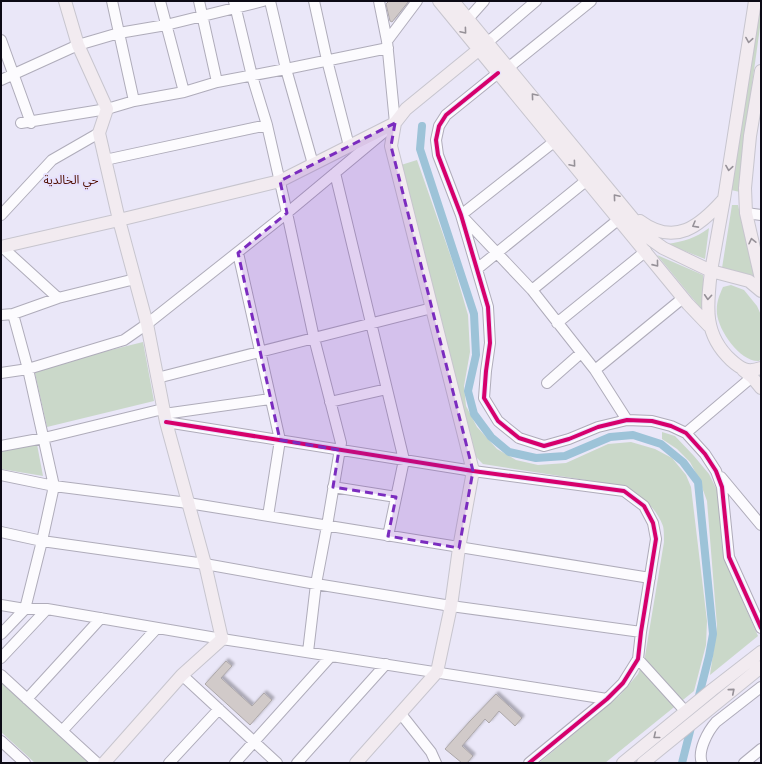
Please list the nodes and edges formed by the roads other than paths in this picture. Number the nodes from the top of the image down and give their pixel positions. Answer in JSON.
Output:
{"nodes":[{"id":1,"x":65,"y":1,"type":"edge"},
{"id":2,"x":112,"y":1,"type":"edge"},
{"id":3,"x":160,"y":1,"type":"edge"},
{"id":4,"x":199,"y":1,"type":"edge"},
{"id":5,"x":263,"y":1,"type":"edge"},
{"id":6,"x":270,"y":1,"type":"edge"},
{"id":7,"x":314,"y":1,"type":"edge"},
{"id":8,"x":379,"y":1,"type":"edge"},
{"id":9,"x":417,"y":1,"type":"edge"},
{"id":10,"x":439,"y":1,"type":"edge"},
{"id":11,"x":453,"y":1,"type":"edge"},
{"id":12,"x":484,"y":1,"type":"edge"},
{"id":13,"x":536,"y":1,"type":"edge"},
{"id":14,"x":591,"y":1,"type":"edge"},
{"id":15,"x":755,"y":1,"type":"edge"},
{"id":16,"x":234,"y":4,"type":"edge"},
{"id":17,"x":203,"y":15,"type":"junction"},
{"id":18,"x":468,"y":19,"type":"junction"},
{"id":19,"x":166,"y":25,"type":"junction"},
{"id":20,"x":119,"y":33,"type":"junction"},
{"id":21,"x":1,"y":40,"type":"edge"},
{"id":22,"x":387,"y":44,"type":"junction"},
{"id":23,"x":78,"y":45,"type":"junction"},
{"id":24,"x":483,"y":46,"type":"junction"},
{"id":25,"x":327,"y":60,"type":"junction"},
{"id":26,"x":509,"y":67,"type":"junction"},
{"id":27,"x":286,"y":69,"type":"junction"},
{"id":28,"x":761,"y":71,"type":"edge"},
{"id":29,"x":498,"y":73,"type":"junction"},
{"id":30,"x":13,"y":75,"type":"junction"},
{"id":31,"x":252,"y":76,"type":"junction"},
{"id":32,"x":1,"y":80,"type":"edge"},
{"id":33,"x":217,"y":82,"type":"junction"},
{"id":34,"x":184,"y":92,"type":"junction"},
{"id":35,"x":134,"y":101,"type":"junction"},
{"id":36,"x":107,"y":109,"type":"junction"},
{"id":37,"x":395,"y":122,"type":"junction"},
{"id":38,"x":267,"y":126,"type":"junction"},
{"id":39,"x":99,"y":133,"type":"junction"},
{"id":40,"x":555,"y":141,"type":"junction"},
{"id":41,"x":349,"y":146,"type":"junction"},
{"id":42,"x":105,"y":160,"type":"junction"},
{"id":43,"x":313,"y":164,"type":"junction"},
{"id":44,"x":335,"y":173,"type":"junction"},
{"id":45,"x":587,"y":180,"type":"junction"},
{"id":46,"x":280,"y":181,"type":"junction"},
{"id":47,"x":724,"y":199,"type":"junction"},
{"id":48,"x":288,"y":212,"type":"junction"},
{"id":49,"x":746,"y":213,"type":"junction"},
{"id":50,"x":1,"y":215,"type":"edge"},
{"id":51,"x":461,"y":215,"type":"junction"},
{"id":52,"x":761,"y":215,"type":"edge"},
{"id":53,"x":625,"y":216,"type":"junction"},
{"id":54,"x":119,"y":220,"type":"junction"},
{"id":55,"x":1,"y":246,"type":"edge"},
{"id":56,"x":238,"y":252,"type":"junction"},
{"id":57,"x":497,"y":252,"type":"junction"},
{"id":58,"x":646,"y":252,"type":"junction"},
{"id":59,"x":477,"y":269,"type":"junction"},
{"id":60,"x":711,"y":271,"type":"junction"},
{"id":61,"x":135,"y":279,"type":"junction"},
{"id":62,"x":761,"y":279,"type":"edge"},
{"id":63,"x":532,"y":290,"type":"junction"},
{"id":64,"x":761,"y":291,"type":"edge"},
{"id":65,"x":58,"y":298,"type":"junction"},
{"id":66,"x":683,"y":298,"type":"junction"},
{"id":67,"x":432,"y":308,"type":"junction"},
{"id":68,"x":13,"y":314,"type":"junction"},
{"id":69,"x":1,"y":315,"type":"edge"},
{"id":70,"x":557,"y":323,"type":"junction"},
{"id":71,"x":148,"y":324,"type":"junction"},
{"id":72,"x":372,"y":324,"type":"junction"},
{"id":73,"x":710,"y":326,"type":"junction"},
{"id":74,"x":314,"y":338,"type":"junction"},
{"id":75,"x":259,"y":352,"type":"junction"},
{"id":76,"x":581,"y":353,"type":"junction"},
{"id":77,"x":761,"y":368,"type":"edge"},
{"id":78,"x":28,"y":369,"type":"junction"},
{"id":79,"x":595,"y":370,"type":"junction"},
{"id":80,"x":1,"y":373,"type":"edge"},
{"id":81,"x":748,"y":374,"type":"junction"},
{"id":82,"x":157,"y":378,"type":"junction"},
{"id":83,"x":547,"y":382,"type":"dead end"},
{"id":84,"x":761,"y":388,"type":"edge"},
{"id":85,"x":387,"y":389,"type":"junction"},
{"id":86,"x":270,"y":399,"type":"junction"},
{"id":87,"x":330,"y":402,"type":"junction"},
{"id":88,"x":164,"y":415,"type":"junction"},
{"id":89,"x":627,"y":420,"type":"junction"},
{"id":90,"x":686,"y":433,"type":"junction"},
{"id":91,"x":44,"y":438,"type":"junction"},
{"id":92,"x":280,"y":440,"type":"junction"},
{"id":93,"x":1,"y":446,"type":"edge"},
{"id":94,"x":339,"y":450,"type":"junction"},
{"id":95,"x":404,"y":460,"type":"junction"},
{"id":96,"x":473,"y":471,"type":"junction"},
{"id":97,"x":716,"y":471,"type":"junction"},
{"id":98,"x":1,"y":475,"type":"edge"},
{"id":99,"x":54,"y":486,"type":"junction"},
{"id":100,"x":333,"y":487,"type":"junction"},
{"id":101,"x":396,"y":497,"type":"junction"},
{"id":102,"x":188,"y":503,"type":"junction"},
{"id":103,"x":268,"y":516,"type":"junction"},
{"id":104,"x":761,"y":525,"type":"edge"},
{"id":105,"x":328,"y":526,"type":"junction"},
{"id":106,"x":1,"y":532,"type":"edge"},
{"id":107,"x":388,"y":536,"type":"junction"},
{"id":108,"x":42,"y":541,"type":"junction"},
{"id":109,"x":459,"y":548,"type":"junction"},
{"id":110,"x":205,"y":564,"type":"junction"},
{"id":111,"x":650,"y":578,"type":"junction"},
{"id":112,"x":316,"y":584,"type":"junction"},
{"id":113,"x":1,"y":605,"type":"edge"},
{"id":114,"x":451,"y":606,"type":"junction"},
{"id":115,"x":47,"y":609,"type":"junction"},
{"id":116,"x":25,"y":610,"type":"junction"},
{"id":117,"x":101,"y":618,"type":"junction"},
{"id":118,"x":157,"y":628,"type":"junction"},
{"id":119,"x":761,"y":628,"type":"edge"},
{"id":120,"x":641,"y":632,"type":"junction"},
{"id":121,"x":1,"y":634,"type":"edge"},
{"id":122,"x":222,"y":639,"type":"junction"},
{"id":123,"x":308,"y":652,"type":"junction"},
{"id":124,"x":761,"y":652,"type":"edge"},
{"id":125,"x":331,"y":656,"type":"junction"},
{"id":126,"x":1,"y":658,"type":"edge"},
{"id":127,"x":638,"y":659,"type":"junction"},
{"id":128,"x":386,"y":664,"type":"junction"},
{"id":129,"x":761,"y":667,"type":"edge"},
{"id":130,"x":437,"y":672,"type":"junction"},
{"id":131,"x":1,"y":675,"type":"edge"},
{"id":132,"x":182,"y":675,"type":"junction"},
{"id":133,"x":761,"y":687,"type":"edge"},
{"id":134,"x":27,"y":699,"type":"junction"},
{"id":135,"x":607,"y":699,"type":"junction"},
{"id":136,"x":219,"y":709,"type":"junction"},
{"id":137,"x":686,"y":711,"type":"junction"},
{"id":138,"x":401,"y":714,"type":"junction"},
{"id":139,"x":62,"y":731,"type":"junction"},
{"id":140,"x":1,"y":741,"type":"edge"},
{"id":141,"x":254,"y":742,"type":"junction"},
{"id":142,"x":761,"y":749,"type":"edge"},
{"id":143,"x":750,"y":761,"type":"edge"},
{"id":144,"x":26,"y":763,"type":"edge"},
{"id":145,"x":97,"y":763,"type":"edge"},
{"id":146,"x":104,"y":763,"type":"edge"},
{"id":147,"x":169,"y":763,"type":"edge"},
{"id":148,"x":235,"y":763,"type":"edge"},
{"id":149,"x":277,"y":763,"type":"edge"},
{"id":150,"x":297,"y":763,"type":"edge"},
{"id":151,"x":356,"y":763,"type":"edge"},
{"id":152,"x":436,"y":763,"type":"edge"},
{"id":153,"x":529,"y":763,"type":"edge"},
{"id":154,"x":623,"y":763,"type":"edge"},
{"id":155,"x":643,"y":763,"type":"edge"},
{"id":156,"x":702,"y":763,"type":"edge"}],
"edges":[{"from":1,"to":23,"type":"main road"},
{"from":2,"to":20,"type":"street"},
{"from":3,"to":19,"type":"street"},
{"from":4,"to":17,"type":"street"},
{"from":5,"to":16,"type":"street"},
{"from":6,"to":27,"type":"street"},
{"from":7,"to":25,"type":"street"},
{"from":8,"to":22,"type":"street"},
{"from":9,"to":22,"type":"street"},
{"from":10,"to":24,"type":"main road","one_way":true},
{"from":11,"to":18,"type":"main road"},
{"from":12,"to":18,"type":"street"},
{"from":13,"to":24,"type":"street"},
{"from":14,"to":26,"type":"street"},
{"from":15,"to":47,"type":"main road","one_way":true},
{"from":16,"to":17,"type":"street"},
{"from":16,"to":31,"type":"street"},
{"from":17,"to":19,"type":"street"},
{"from":17,"to":33,"type":"street"},
{"from":18,"to":24,"type":"main road"},
{"from":19,"to":20,"type":"street"},
{"from":19,"to":34,"type":"street"},
{"from":20,"to":23,"type":"street"},
{"from":20,"to":35,"type":"street"},
{"from":21,"to":30,"type":"street"},
{"from":22,"to":25,"type":"street"},
{"from":22,"to":37,"type":"street"},
{"from":23,"to":30,"type":"street"},
{"from":23,"to":36,"type":"main road"},
{"from":24,"to":26,"type":"main road"},
{"from":24,"to":29,"type":"main road"},
{"from":24,"to":37,"type":"main road"},
{"from":25,"to":27,"type":"street"},
{"from":25,"to":41,"type":"street"},
{"from":53,"to":26,"type":"main road","one_way":true},
{"from":27,"to":31,"type":"street"},
{"from":27,"to":43,"type":"street"},
{"from":28,"to":49,"type":"main road"},
{"from":29,"to":40,"type":"main road"},
{"from":29,"to":51,"type":"street"},
{"from":30,"to":32,"type":"street"},
{"from":30,"to":36,"type":"street"},
{"from":31,"to":33,"type":"street"},
{"from":31,"to":38,"type":"street"},
{"from":33,"to":34,"type":"street"},
{"from":34,"to":35,"type":"street"},
{"from":35,"to":36,"type":"street"},
{"from":36,"to":39,"type":"main road"},
{"from":37,"to":41,"type":"main road"},
{"from":37,"to":44,"type":"street"},
{"from":37,"to":67,"type":"main road"},
{"from":38,"to":42,"type":"street"},
{"from":38,"to":46,"type":"street"},
{"from":39,"to":42,"type":"main road"},
{"from":39,"to":50,"type":"street"},
{"from":40,"to":45,"type":"main road","one_way":true},
{"from":40,"to":51,"type":"street"},
{"from":41,"to":43,"type":"main road"},
{"from":42,"to":54,"type":"main road"},
{"from":43,"to":46,"type":"main road"},
{"from":44,"to":48,"type":"street"},
{"from":44,"to":72,"type":"street"},
{"from":45,"to":53,"type":"main road"},
{"from":45,"to":57,"type":"street"},
{"from":46,"to":48,"type":"street"},
{"from":46,"to":54,"type":"main road"},
{"from":47,"to":53,"type":"main road","one_way":true},
{"from":47,"to":60,"type":"main road"},
{"from":48,"to":56,"type":"street"},
{"from":48,"to":74,"type":"street"},
{"from":49,"to":52,"type":"street"},
{"from":62,"to":49,"type":"main road","one_way":true},
{"from":51,"to":57,"type":"street"},
{"from":51,"to":59,"type":"street"},
{"from":53,"to":58,"type":"main road"},
{"from":53,"to":60,"type":"main road"},
{"from":53,"to":63,"type":"street"},
{"from":54,"to":55,"type":"main road"},
{"from":54,"to":61,"type":"main road"},
{"from":55,"to":65,"type":"street"},
{"from":56,"to":71,"type":"street"},
{"from":56,"to":75,"type":"street"},
{"from":57,"to":59,"type":"street"},
{"from":57,"to":63,"type":"street"},
{"from":58,"to":66,"type":"main road","one_way":true},
{"from":58,"to":70,"type":"street"},
{"from":59,"to":89,"type":"street"},
{"from":60,"to":64,"type":"main road"},
{"from":60,"to":73,"type":"main road","one_way":true},
{"from":61,"to":65,"type":"street"},
{"from":61,"to":71,"type":"main road"},
{"from":63,"to":70,"type":"street"},
{"from":65,"to":68,"type":"street"},
{"from":66,"to":73,"type":"main road"},
{"from":66,"to":79,"type":"street"},
{"from":67,"to":72,"type":"street"},
{"from":67,"to":96,"type":"main road"},
{"from":68,"to":69,"type":"street"},
{"from":68,"to":78,"type":"street"},
{"from":70,"to":76,"type":"street"},
{"from":71,"to":78,"type":"street"},
{"from":71,"to":82,"type":"main road"},
{"from":72,"to":74,"type":"street"},
{"from":72,"to":85,"type":"street"},
{"from":73,"to":81,"type":"main road"},
{"from":74,"to":75,"type":"street"},
{"from":74,"to":87,"type":"street"},
{"from":75,"to":82,"type":"street"},
{"from":75,"to":86,"type":"street"},
{"from":76,"to":79,"type":"street"},
{"from":76,"to":83,"type":"street"},
{"from":77,"to":81,"type":"main road"},
{"from":78,"to":80,"type":"street"},
{"from":78,"to":91,"type":"street"},
{"from":79,"to":89,"type":"street"},
{"from":81,"to":84,"type":"main road"},
{"from":81,"to":90,"type":"street"},
{"from":82,"to":88,"type":"main road"},
{"from":85,"to":87,"type":"street"},
{"from":85,"to":95,"type":"street"},
{"from":86,"to":88,"type":"street"},
{"from":86,"to":92,"type":"street"},
{"from":87,"to":94,"type":"street"},
{"from":88,"to":91,"type":"street"},
{"from":88,"to":92,"type":"street"},
{"from":88,"to":102,"type":"main road"},
{"from":89,"to":90,"type":"street"},
{"from":90,"to":97,"type":"street"},
{"from":91,"to":93,"type":"street"},
{"from":91,"to":99,"type":"street"},
{"from":92,"to":94,"type":"street"},
{"from":92,"to":103,"type":"street"},
{"from":94,"to":95,"type":"street"},
{"from":94,"to":100,"type":"street"},
{"from":95,"to":96,"type":"street"},
{"from":95,"to":101,"type":"street"},
{"from":96,"to":109,"type":"main road"},
{"from":96,"to":111,"type":"street"},
{"from":97,"to":104,"type":"street"},
{"from":97,"to":119,"type":"street"},
{"from":98,"to":99,"type":"street"},
{"from":99,"to":102,"type":"street"},
{"from":99,"to":108,"type":"street"},
{"from":100,"to":101,"type":"street"},
{"from":100,"to":105,"type":"street"},
{"from":101,"to":107,"type":"street"},
{"from":102,"to":103,"type":"street"},
{"from":102,"to":110,"type":"main road"},
{"from":103,"to":105,"type":"street"},
{"from":105,"to":107,"type":"street"},
{"from":105,"to":112,"type":"street"},
{"from":106,"to":108,"type":"street"},
{"from":107,"to":109,"type":"street"},
{"from":108,"to":110,"type":"street"},
{"from":108,"to":116,"type":"street"},
{"from":109,"to":111,"type":"street"},
{"from":109,"to":114,"type":"main road"},
{"from":110,"to":112,"type":"street"},
{"from":110,"to":122,"type":"main road"},
{"from":111,"to":120,"type":"street"},
{"from":112,"to":114,"type":"street"},
{"from":112,"to":123,"type":"street"},
{"from":113,"to":116,"type":"street"},
{"from":114,"to":120,"type":"street"},
{"from":114,"to":130,"type":"main road"},
{"from":115,"to":116,"type":"street"},
{"from":115,"to":117,"type":"street"},
{"from":115,"to":126,"type":"street"},
{"from":116,"to":121,"type":"street"},
{"from":117,"to":118,"type":"street"},
{"from":117,"to":134,"type":"street"},
{"from":118,"to":122,"type":"street"},
{"from":118,"to":139,"type":"street"},
{"from":120,"to":127,"type":"street"},
{"from":122,"to":123,"type":"street"},
{"from":122,"to":132,"type":"main road"},
{"from":123,"to":125,"type":"street"},
{"from":124,"to":137,"type":"main road"},
{"from":125,"to":128,"type":"street"},
{"from":125,"to":141,"type":"street"},
{"from":127,"to":135,"type":"street"},
{"from":127,"to":137,"type":"street"},
{"from":128,"to":130,"type":"street"},
{"from":128,"to":150,"type":"street"},
{"from":155,"to":129,"type":"main road","one_way":true},
{"from":130,"to":135,"type":"street"},
{"from":130,"to":138,"type":"main road"},
{"from":131,"to":134,"type":"street"},
{"from":132,"to":136,"type":"street"},
{"from":132,"to":146,"type":"main road"},
{"from":133,"to":156,"type":"street"},
{"from":134,"to":139,"type":"street"},
{"from":135,"to":153,"type":"street"},
{"from":136,"to":141,"type":"street"},
{"from":136,"to":147,"type":"street"},
{"from":137,"to":154,"type":"main road","one_way":true},
{"from":138,"to":151,"type":"main road"},
{"from":138,"to":152,"type":"street"},
{"from":139,"to":145,"type":"street"},
{"from":140,"to":144,"type":"street"},
{"from":141,"to":148,"type":"street"},
{"from":141,"to":149,"type":"street"},
{"from":142,"to":143,"type":"street"}]}
